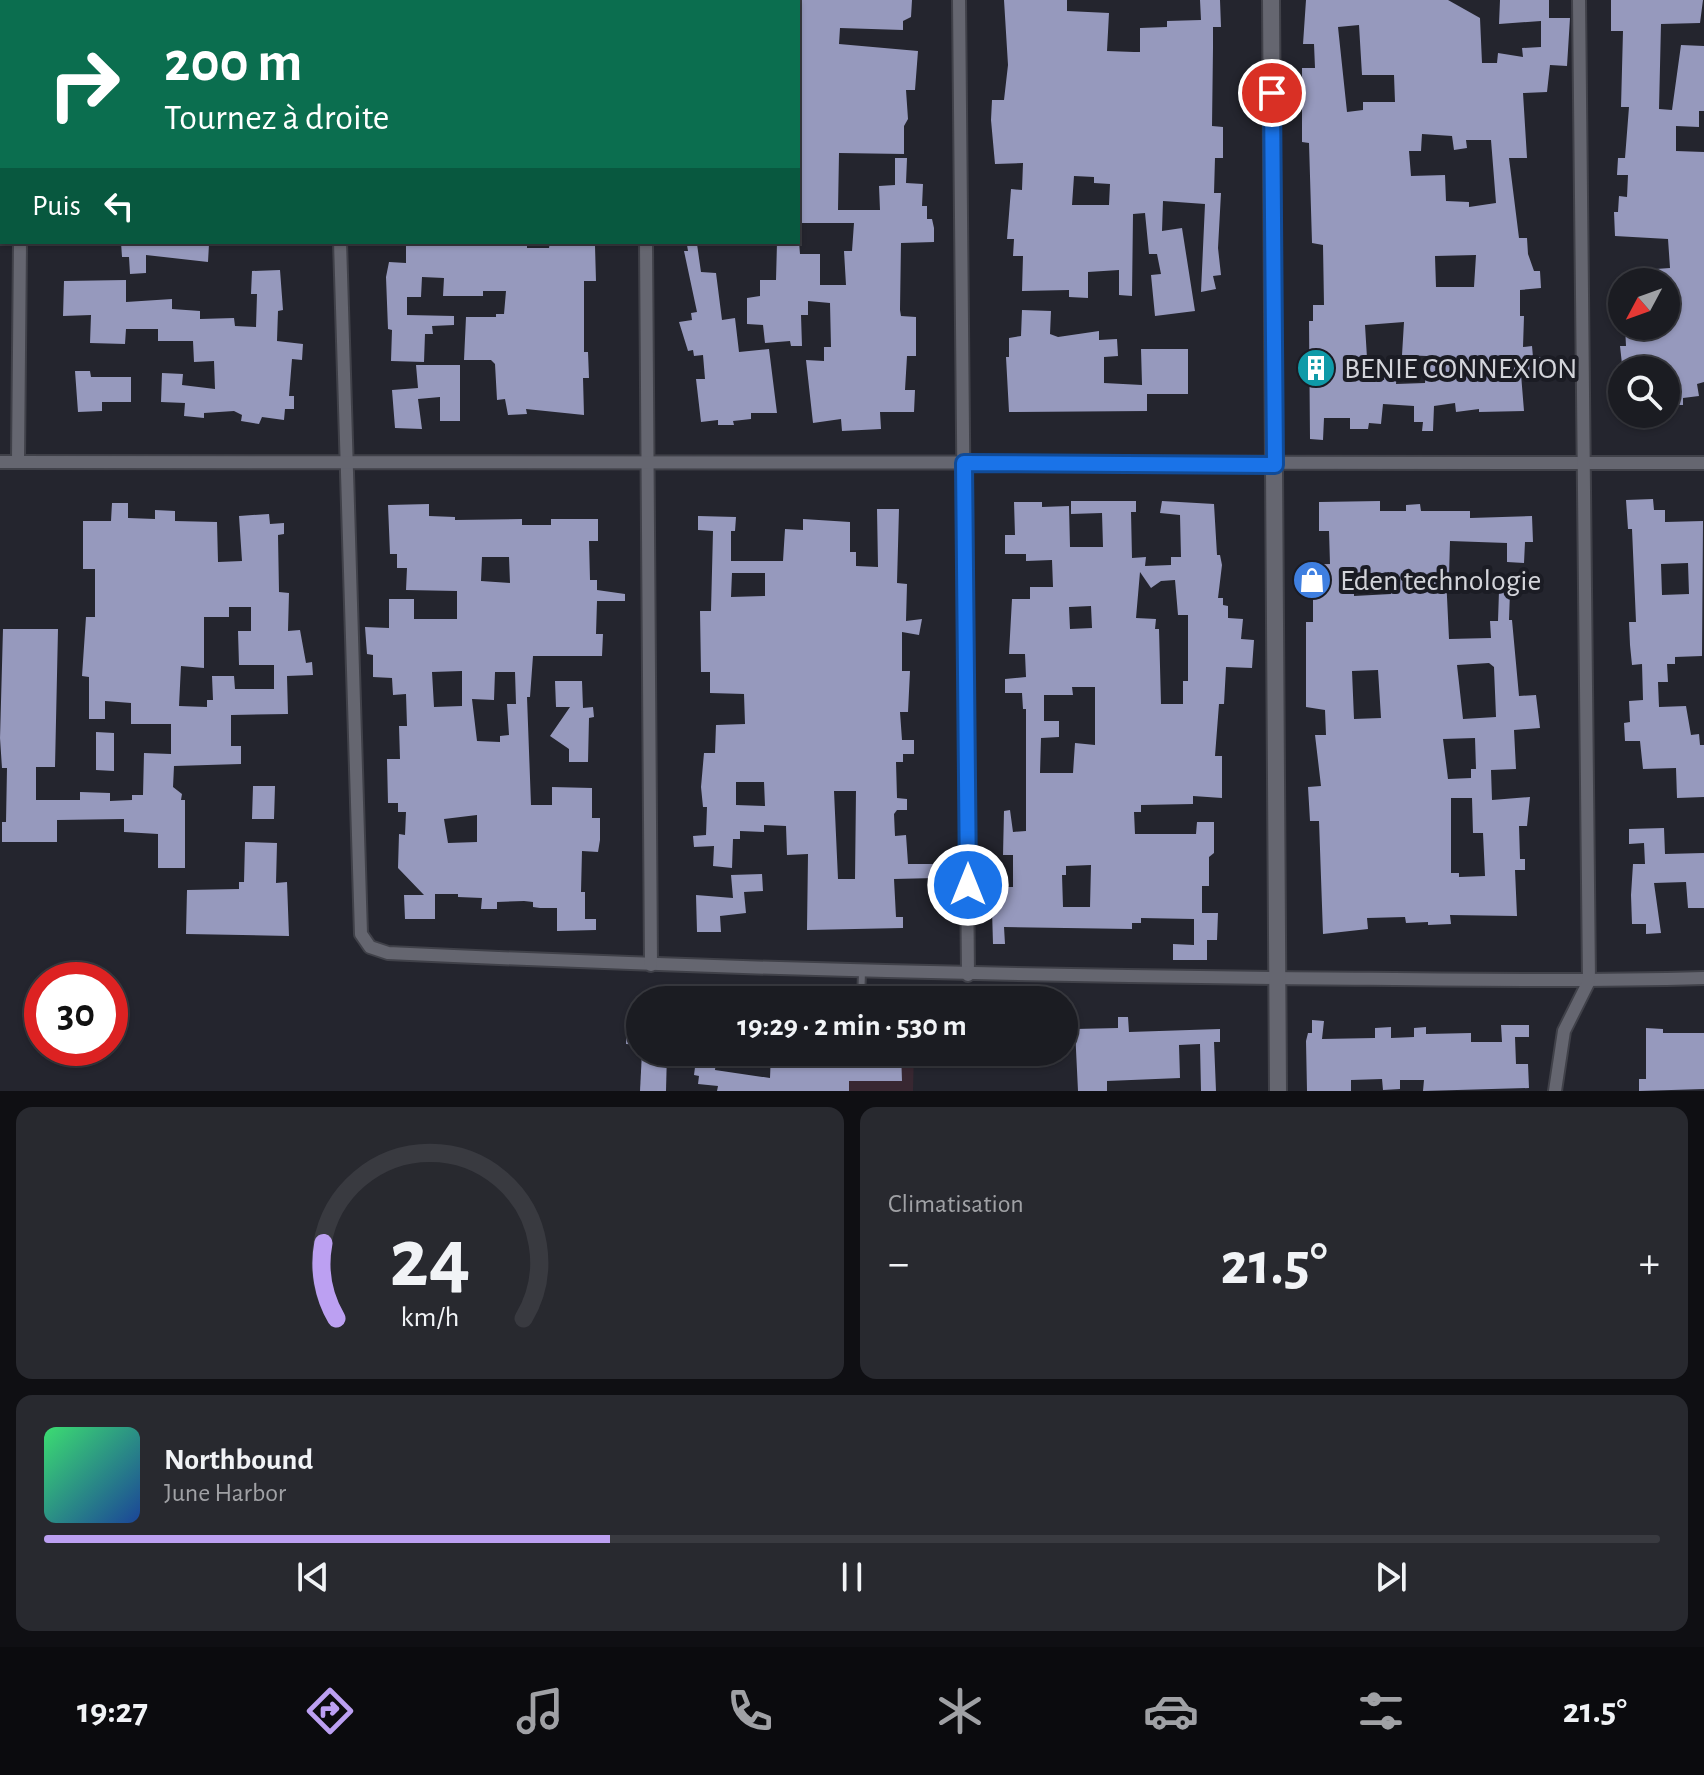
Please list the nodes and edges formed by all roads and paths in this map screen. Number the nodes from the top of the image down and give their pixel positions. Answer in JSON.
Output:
{"nodes":[{"id":1,"x":959,"y":0,"type":"edge"},
{"id":2,"x":1271,"y":0,"type":"edge"},
{"id":3,"x":1579,"y":0,"type":"edge"},
{"id":4,"x":20,"y":244,"type":"edge"},
{"id":5,"x":340,"y":244,"type":"edge"},
{"id":6,"x":646,"y":244,"type":"edge"},
{"id":7,"x":18,"y":460,"type":"junction"},
{"id":8,"x":344,"y":460,"type":"junction"},
{"id":9,"x":648,"y":461,"type":"junction"},
{"id":10,"x":0,"y":462,"type":"edge"},
{"id":11,"x":964,"y":463,"type":"junction"},
{"id":12,"x":1704,"y":463,"type":"edge"},
{"id":13,"x":1275,"y":465,"type":"junction"},
{"id":14,"x":1584,"y":465,"type":"junction"},
{"id":15,"x":651,"y":965,"type":"junction"},
{"id":16,"x":862,"y":972,"type":"junction"},
{"id":17,"x":968,"y":975,"type":"junction"},
{"id":18,"x":1278,"y":978,"type":"junction"},
{"id":19,"x":1704,"y":978,"type":"edge"},
{"id":20,"x":1589,"y":981,"type":"junction"},
{"id":21,"x":862,"y":986,"type":"edge"},
{"id":22,"x":1278,"y":1091,"type":"edge"},
{"id":23,"x":1555,"y":1091,"type":"edge"}],
"edges":[{"from":1,"to":11,"type":"street"},
{"from":2,"to":13,"type":"street"},
{"from":3,"to":14,"type":"street"},
{"from":4,"to":7,"type":"street"},
{"from":5,"to":8,"type":"street"},
{"from":6,"to":9,"type":"street"},
{"from":7,"to":8,"type":"street"},
{"from":7,"to":10,"type":"street"},
{"from":8,"to":9,"type":"street"},
{"from":8,"to":15,"type":"street"},
{"from":9,"to":11,"type":"street"},
{"from":9,"to":15,"type":"street"},
{"from":11,"to":13,"type":"street"},
{"from":11,"to":17,"type":"street"},
{"from":12,"to":14,"type":"street"},
{"from":13,"to":14,"type":"street"},
{"from":13,"to":18,"type":"street"},
{"from":14,"to":20,"type":"street"},
{"from":15,"to":16,"type":"street"},
{"from":16,"to":17,"type":"street"},
{"from":16,"to":21,"type":"lane"},
{"from":17,"to":18,"type":"street"},
{"from":18,"to":20,"type":"street"},
{"from":18,"to":22,"type":"street"},
{"from":19,"to":20,"type":"street"},
{"from":20,"to":23,"type":"street"}]}
